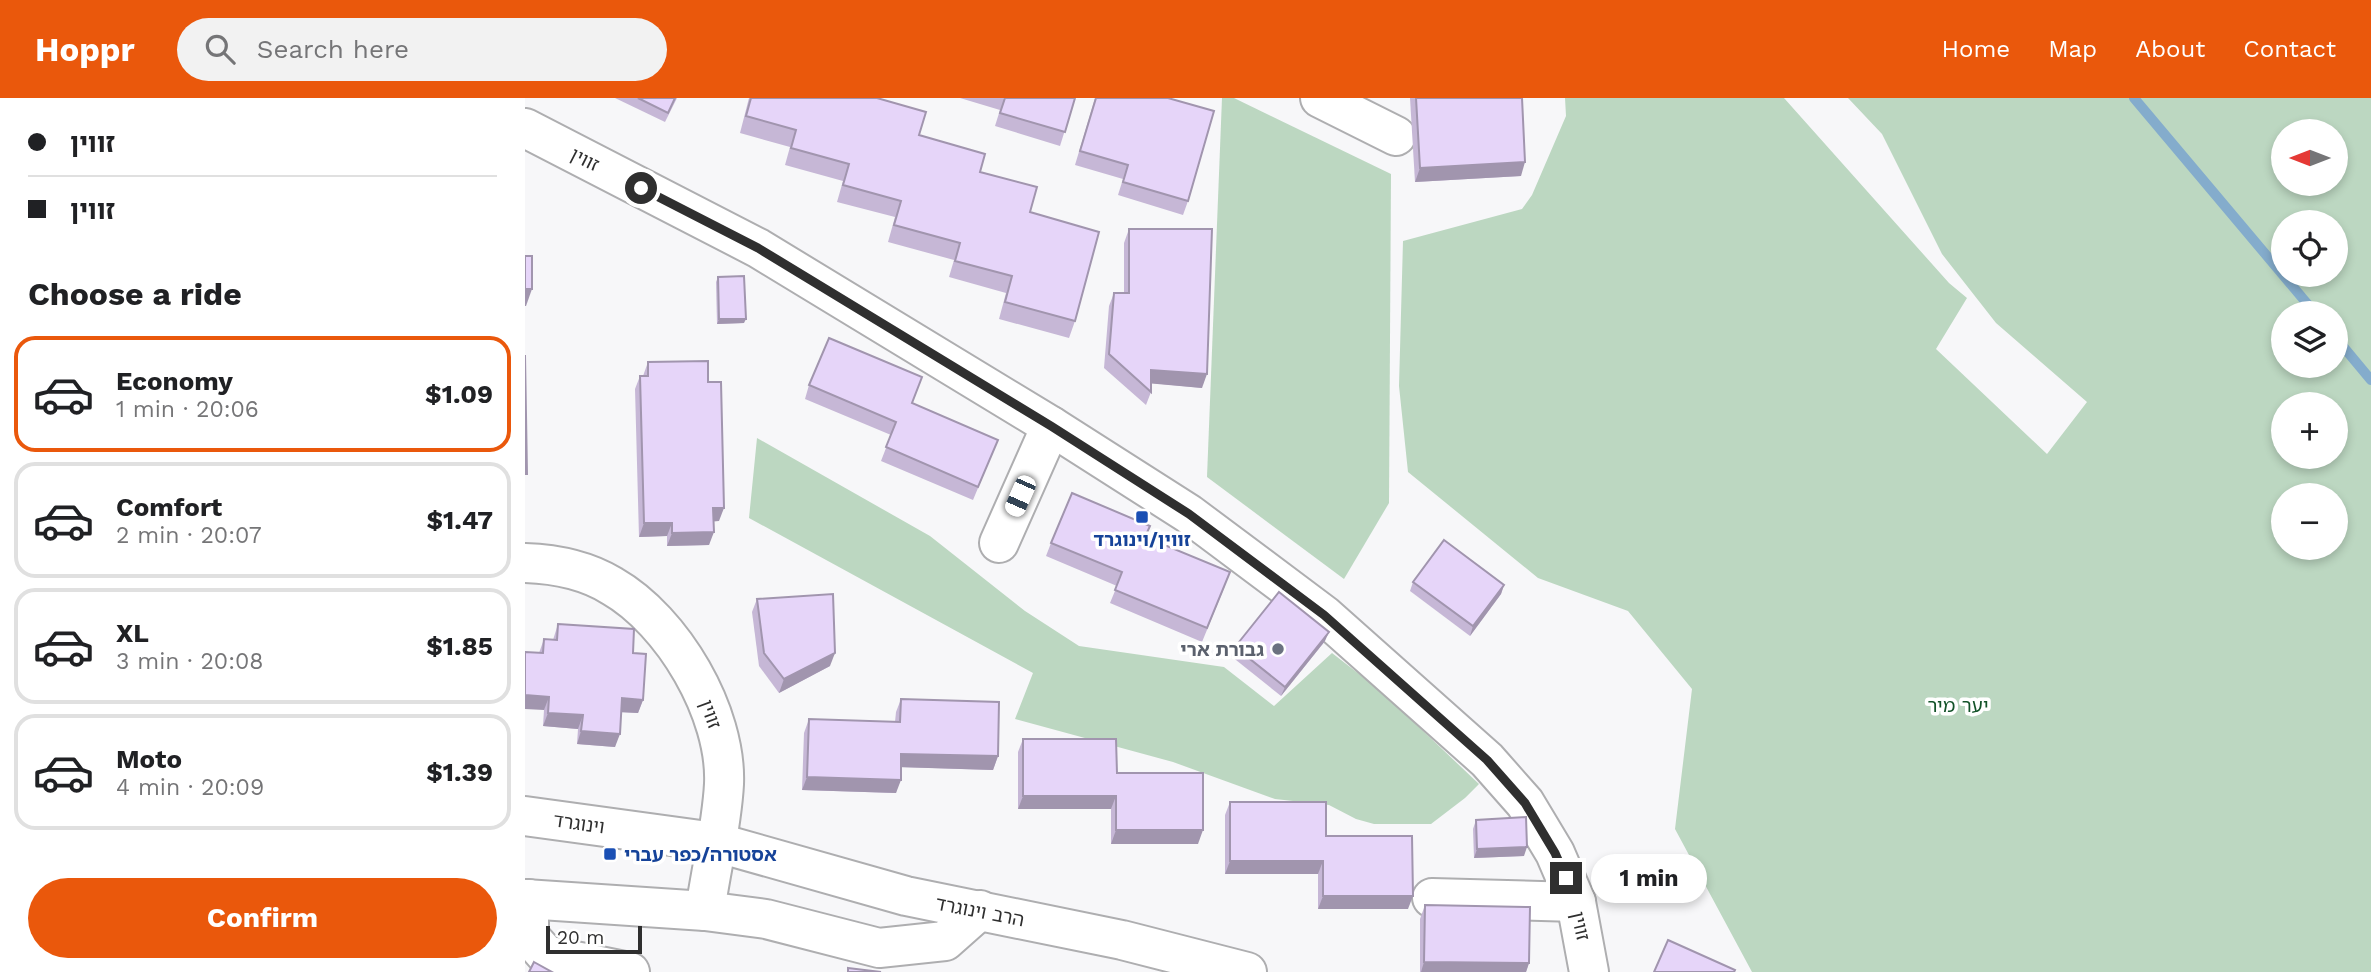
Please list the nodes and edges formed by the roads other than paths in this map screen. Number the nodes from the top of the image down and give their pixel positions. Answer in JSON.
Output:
{"nodes":[{"id":1,"x":1320,"y":98,"type":"edge"},
{"id":2,"x":525,"y":128,"type":"edge"},
{"id":3,"x":1396,"y":136,"type":"dead end"},
{"id":4,"x":1051,"y":426,"type":"junction"},
{"id":5,"x":999,"y":543,"type":"dead end"},
{"id":6,"x":525,"y":563,"type":"edge"},
{"id":7,"x":525,"y":816,"type":"edge"},
{"id":8,"x":715,"y":842,"type":"junction"},
{"id":9,"x":1432,"y":898,"type":"dead end"},
{"id":10,"x":527,"y":899,"type":"edge"},
{"id":11,"x":1576,"y":902,"type":"junction"},
{"id":12,"x":980,"y":910,"type":"junction"},
{"id":13,"x":705,"y":911,"type":"junction"},
{"id":14,"x":942,"y":956,"type":"edge"},
{"id":15,"x":1162,"y":961,"type":"edge"},
{"id":16,"x":630,"y":972,"type":"edge"},
{"id":17,"x":1247,"y":972,"type":"edge"},
{"id":18,"x":1589,"y":972,"type":"edge"}],
"edges":[{"from":1,"to":3,"type":"street"},
{"from":2,"to":4,"type":"street","name":"זווין"},
{"from":4,"to":5,"type":"street"},
{"from":4,"to":11,"type":"street","name":"זווין"},
{"from":6,"to":8,"type":"street","name":"זווין"},
{"from":7,"to":8,"type":"street","name":"וינוגרד"},
{"from":8,"to":12,"type":"street","name":"הרב וינוגרד"},
{"from":8,"to":13,"type":"street","name":"זווין"},
{"from":9,"to":11,"type":"street"},
{"from":10,"to":13,"type":"street"},
{"from":10,"to":16,"type":"street"},
{"from":11,"to":18,"type":"street","name":"זווין"},
{"from":12,"to":14,"type":"street"},
{"from":12,"to":15,"type":"street","name":"הרב וינוגרד"},
{"from":13,"to":14,"type":"street"},
{"from":15,"to":17,"type":"street","name":"הרב וינוגרד"}]}
